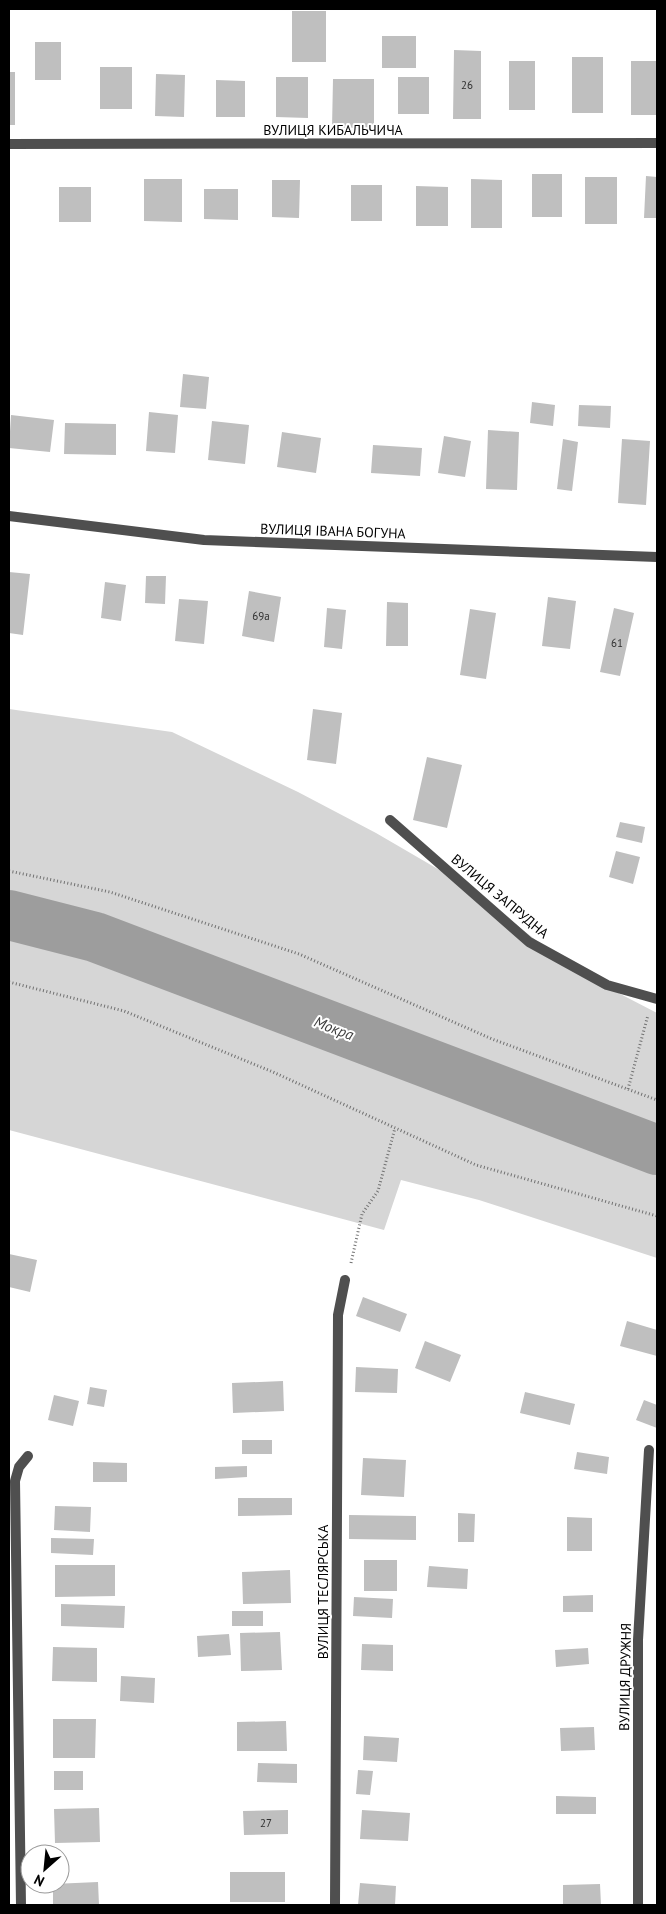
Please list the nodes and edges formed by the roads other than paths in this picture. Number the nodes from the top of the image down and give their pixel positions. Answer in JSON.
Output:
{"nodes":[{"id":1,"x":657,"y":143,"type":"edge"},
{"id":2,"x":9,"y":144,"type":"edge"},
{"id":3,"x":9,"y":516,"type":"edge"},
{"id":4,"x":657,"y":557,"type":"edge"},
{"id":5,"x":390,"y":820,"type":"dead end"},
{"id":6,"x":655,"y":998,"type":"edge"},
{"id":7,"x":345,"y":1280,"type":"road end"},
{"id":8,"x":649,"y":1450,"type":"dead end"},
{"id":9,"x":28,"y":1456,"type":"dead end"},
{"id":10,"x":21,"y":1905,"type":"edge"},
{"id":11,"x":335,"y":1905,"type":"edge"},
{"id":12,"x":638,"y":1905,"type":"edge"}],
"edges":[{"from":1,"to":2,"type":"street","name":"ВУЛИЦЯ КИБАЛЬЧИЧА"},
{"from":3,"to":4,"type":"street","name":"ВУЛИЦЯ ІВАНА БОГУНА"},
{"from":5,"to":6,"type":"street","name":"ВУЛИЦЯ ЗАПРУДНА"},
{"from":7,"to":11,"type":"street","name":"ВУЛИЦЯ ТЕСЛЯРСЬКА"},
{"from":8,"to":12,"type":"street","name":"ВУЛИЦЯ ДРУЖНЯ"},
{"from":9,"to":10,"type":"street"}]}
